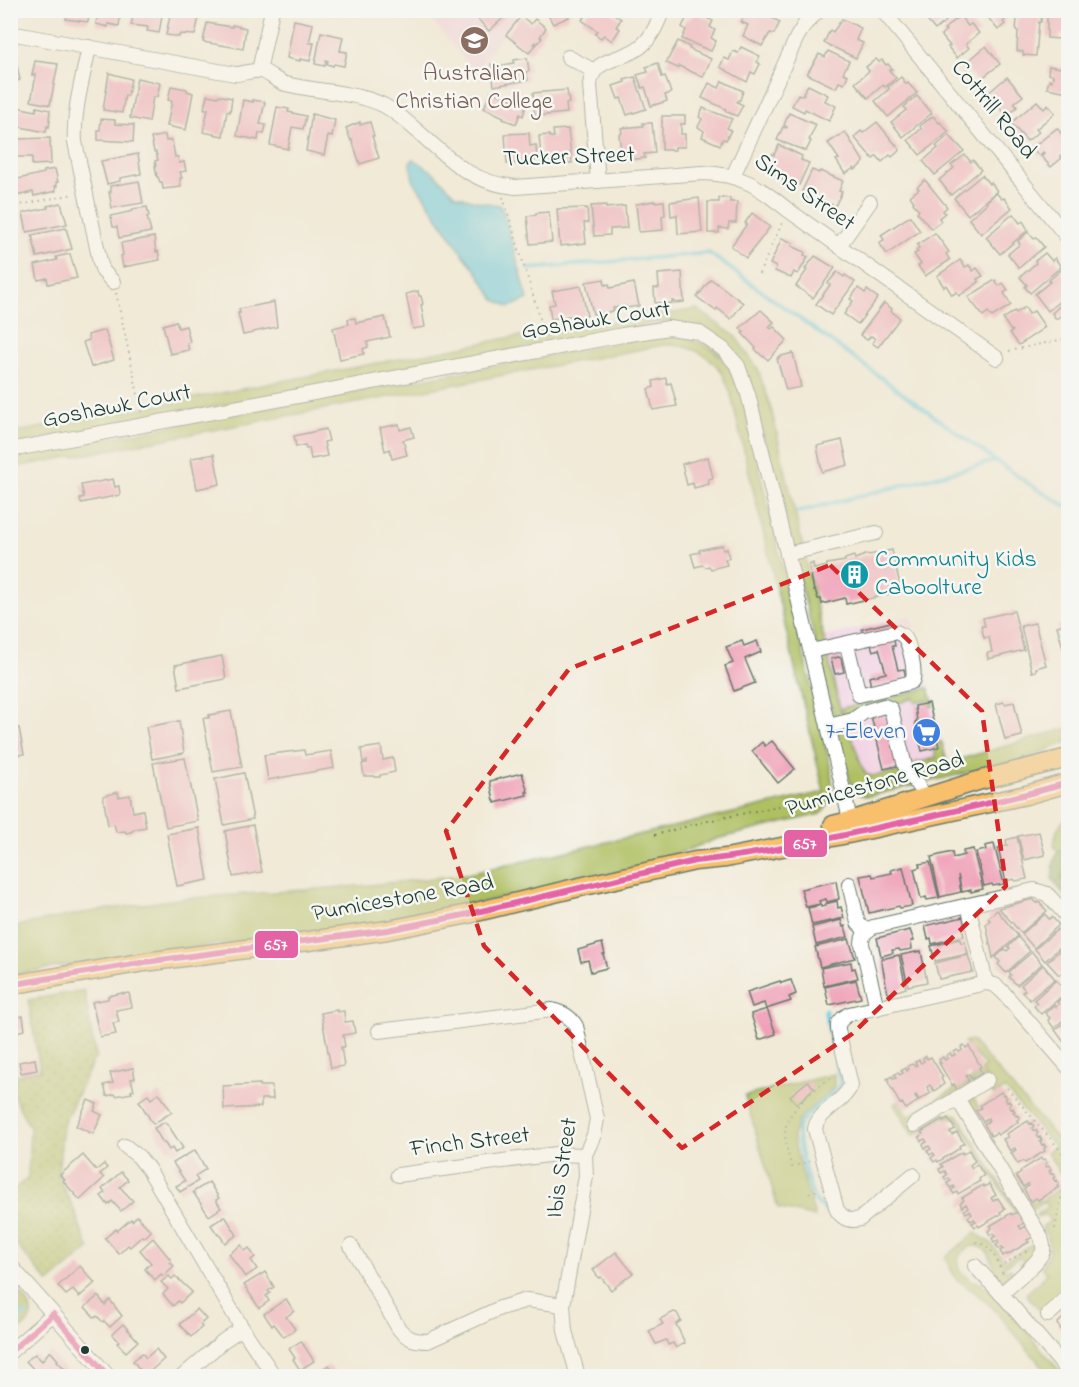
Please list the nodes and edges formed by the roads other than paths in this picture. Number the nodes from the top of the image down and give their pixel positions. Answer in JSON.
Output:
{"nodes":[{"id":1,"x":272,"y":10,"type":"edge"},
{"id":2,"x":663,"y":10,"type":"edge"},
{"id":3,"x":819,"y":10,"type":"edge"},
{"id":4,"x":882,"y":10,"type":"edge"},
{"id":5,"x":10,"y":33,"type":"edge"},
{"id":6,"x":88,"y":47,"type":"junction"},
{"id":7,"x":568,"y":57,"type":"dead end"},
{"id":8,"x":259,"y":70,"type":"junction"},
{"id":9,"x":594,"y":71,"type":"junction"},
{"id":10,"x":733,"y":176,"type":"junction"},
{"id":11,"x":598,"y":181,"type":"junction"},
{"id":12,"x":870,"y":202,"type":"dead end"},
{"id":13,"x":1068,"y":238,"type":"edge"},
{"id":14,"x":839,"y":246,"type":"junction"},
{"id":15,"x":113,"y":282,"type":"road end"},
{"id":16,"x":1003,"y":354,"type":"road end"},
{"id":17,"x":10,"y":450,"type":"edge"},
{"id":18,"x":876,"y":533,"type":"dead end"},
{"id":19,"x":787,"y":554,"type":"junction"},
{"id":20,"x":838,"y":645,"type":"junction"},
{"id":21,"x":811,"y":651,"type":"junction"},
{"id":22,"x":828,"y":726,"type":"junction"},
{"id":23,"x":1068,"y":758,"type":"edge"},
{"id":24,"x":1068,"y":783,"type":"edge"},
{"id":25,"x":925,"y":797,"type":"junction"},
{"id":26,"x":852,"y":827,"type":"junction"},
{"id":27,"x":849,"y":884,"type":"dead end"},
{"id":28,"x":968,"y":905,"type":"junction"},
{"id":29,"x":1068,"y":917,"type":"edge"},
{"id":30,"x":866,"y":932,"type":"junction"},
{"id":31,"x":986,"y":983,"type":"junction"},
{"id":32,"x":10,"y":985,"type":"edge"},
{"id":33,"x":877,"y":1008,"type":"junction"},
{"id":34,"x":379,"y":1031,"type":"dead end"},
{"id":35,"x":1068,"y":1067,"type":"edge"},
{"id":36,"x":987,"y":1080,"type":"dead end"},
{"id":37,"x":957,"y":1098,"type":"junction"},
{"id":38,"x":914,"y":1125,"type":"dead end"},
{"id":39,"x":125,"y":1146,"type":"dead end"},
{"id":40,"x":585,"y":1155,"type":"junction"},
{"id":41,"x":398,"y":1175,"type":"dead end"},
{"id":42,"x":913,"y":1175,"type":"dead end"},
{"id":43,"x":351,"y":1246,"type":"dead end"},
{"id":44,"x":10,"y":1265,"type":"edge"},
{"id":45,"x":975,"y":1266,"type":"dead end"},
{"id":46,"x":1006,"y":1289,"type":"junction"},
{"id":47,"x":1068,"y":1297,"type":"edge"},
{"id":48,"x":563,"y":1305,"type":"junction"},
{"id":49,"x":53,"y":1314,"type":"junction"},
{"id":50,"x":1048,"y":1315,"type":"dead end"},
{"id":51,"x":242,"y":1328,"type":"junction"},
{"id":52,"x":10,"y":1352,"type":"edge"},
{"id":53,"x":1068,"y":1375,"type":"edge"},
{"id":54,"x":108,"y":1377,"type":"edge"},
{"id":55,"x":183,"y":1377,"type":"edge"},
{"id":56,"x":274,"y":1377,"type":"edge"},
{"id":57,"x":578,"y":1377,"type":"edge"}],
"edges":[{"from":1,"to":8,"type":"street"},
{"from":2,"to":9,"type":"street"},
{"from":3,"to":10,"type":"street","name":"Sims Street"},
{"from":4,"to":13,"type":"street","name":"Cottrill Road"},
{"from":5,"to":6,"type":"street"},
{"from":6,"to":8,"type":"street"},
{"from":6,"to":15,"type":"street"},
{"from":7,"to":9,"type":"street"},
{"from":8,"to":11,"type":"street","name":"Tucker Street"},
{"from":9,"to":11,"type":"street"},
{"from":10,"to":11,"type":"street","name":"Tucker Street"},
{"from":10,"to":14,"type":"street","name":"Sims Street"},
{"from":12,"to":14,"type":"street"},
{"from":14,"to":16,"type":"street","name":"Sims Street"},
{"from":17,"to":19,"type":"street","name":"Goshawk Court"},
{"from":18,"to":19,"type":"street"},
{"from":19,"to":21,"type":"street","name":"Goshawk Court"},
{"from":20,"to":20,"type":"street"},
{"from":20,"to":21,"type":"street"},
{"from":21,"to":22,"type":"street","name":"Goshawk Court"},
{"from":22,"to":25,"type":"street"},
{"from":22,"to":26,"type":"street","name":"Goshawk Court"},
{"from":23,"to":25,"type":"main road","name":"Pumicestone Road"},
{"from":24,"to":26,"type":"main road","name":"Pumicestone Road"},
{"from":25,"to":26,"type":"main road","name":"Pumicestone Road"},
{"from":26,"to":32,"type":"main road","name":"Pumicestone Road"},
{"from":27,"to":30,"type":"street"},
{"from":28,"to":29,"type":"street"},
{"from":28,"to":30,"type":"street"},
{"from":28,"to":31,"type":"street"},
{"from":30,"to":33,"type":"street"},
{"from":31,"to":33,"type":"street"},
{"from":31,"to":35,"type":"street"},
{"from":33,"to":42,"type":"street"},
{"from":34,"to":40,"type":"street","name":"Ibis Street"},
{"from":36,"to":37,"type":"street"},
{"from":37,"to":38,"type":"street"},
{"from":37,"to":46,"type":"street"},
{"from":39,"to":51,"type":"street"},
{"from":40,"to":41,"type":"street","name":"Finch Street"},
{"from":40,"to":48,"type":"street","name":"Ibis Street"},
{"from":43,"to":48,"type":"street"},
{"from":44,"to":49,"type":"street"},
{"from":45,"to":46,"type":"street"},
{"from":46,"to":53,"type":"street"},
{"from":47,"to":50,"type":"street"},
{"from":48,"to":57,"type":"street","name":"Ibis Street"},
{"from":49,"to":52,"type":"street"},
{"from":49,"to":54,"type":"street"},
{"from":51,"to":55,"type":"street"},
{"from":51,"to":56,"type":"street"}]}
